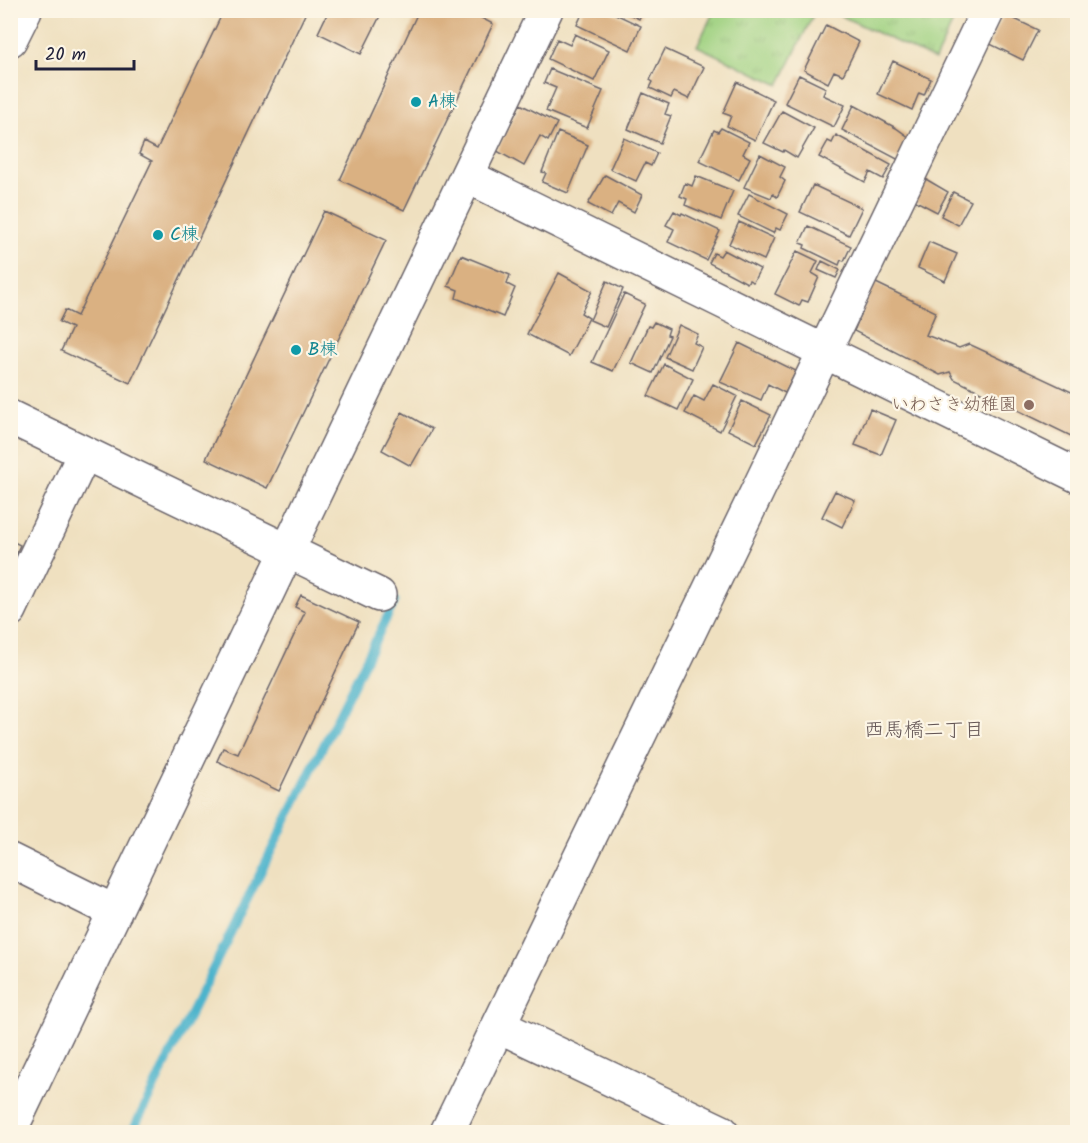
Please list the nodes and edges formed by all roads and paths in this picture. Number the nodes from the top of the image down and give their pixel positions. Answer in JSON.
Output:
{"nodes":[{"id":1,"x":25,"y":10,"type":"edge"},
{"id":2,"x":546,"y":10,"type":"edge"},
{"id":3,"x":988,"y":10,"type":"edge"},
{"id":4,"x":10,"y":40,"type":"edge"},
{"id":5,"x":467,"y":176,"type":"junction"},
{"id":6,"x":825,"y":351,"type":"junction"},
{"id":7,"x":10,"y":417,"type":"edge"},
{"id":8,"x":84,"y":454,"type":"junction"},
{"id":9,"x":1077,"y":476,"type":"edge"},
{"id":10,"x":288,"y":551,"type":"junction"},
{"id":11,"x":379,"y":595,"type":"dead end"},
{"id":12,"x":10,"y":610,"type":"edge"},
{"id":13,"x":10,"y":860,"type":"edge"},
{"id":14,"x":115,"y":912,"type":"junction"},
{"id":15,"x":499,"y":1026,"type":"junction"},
{"id":16,"x":10,"y":1131,"type":"edge"},
{"id":17,"x":447,"y":1132,"type":"edge"},
{"id":18,"x":722,"y":1132,"type":"edge"}],
"edges":[{"from":1,"to":4,"type":"street"},
{"from":2,"to":5,"type":"street"},
{"from":3,"to":6,"type":"street"},
{"from":5,"to":6,"type":"street"},
{"from":5,"to":10,"type":"street"},
{"from":6,"to":9,"type":"street"},
{"from":6,"to":15,"type":"street"},
{"from":7,"to":8,"type":"street"},
{"from":8,"to":10,"type":"street"},
{"from":8,"to":12,"type":"street"},
{"from":10,"to":11,"type":"street"},
{"from":10,"to":14,"type":"street"},
{"from":13,"to":14,"type":"street"},
{"from":14,"to":16,"type":"street"},
{"from":15,"to":17,"type":"street"},
{"from":15,"to":18,"type":"street"}]}
